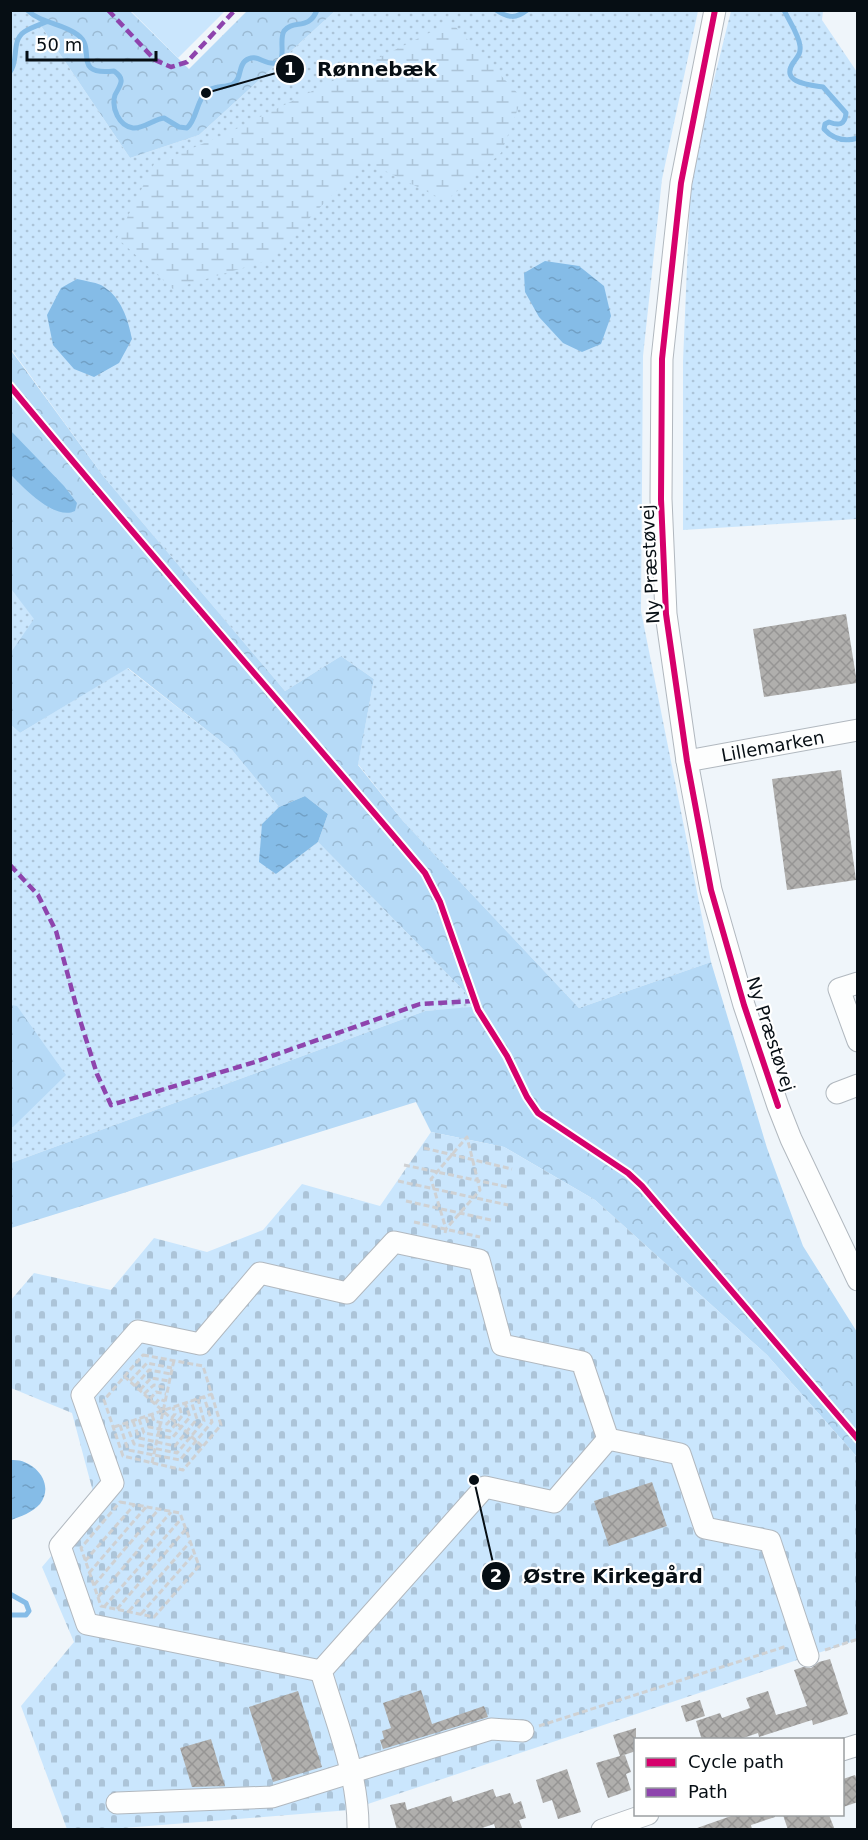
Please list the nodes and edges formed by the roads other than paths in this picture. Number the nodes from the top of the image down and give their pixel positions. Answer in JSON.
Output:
{"nodes":[{"id":1,"x":715,"y":10,"type":"edge"},
{"id":2,"x":858,"y":730,"type":"edge"},
{"id":3,"x":687,"y":760,"type":"junction"},
{"id":4,"x":858,"y":983,"type":"edge"},
{"id":5,"x":858,"y":1041,"type":"edge"},
{"id":6,"x":858,"y":1085,"type":"edge"},
{"id":7,"x":837,"y":1093,"type":"dead end"},
{"id":8,"x":858,"y":1280,"type":"edge"},
{"id":9,"x":608,"y":1439,"type":"junction"},
{"id":10,"x":805,"y":1648,"type":"road end"},
{"id":11,"x":321,"y":1671,"type":"junction"},
{"id":12,"x":523,"y":1731,"type":"road end"},
{"id":13,"x":351,"y":1773,"type":"junction"},
{"id":14,"x":117,"y":1803,"type":"dead end"},
{"id":15,"x":645,"y":1816,"type":"edge"},
{"id":16,"x":358,"y":1830,"type":"edge"},
{"id":17,"x":602,"y":1830,"type":"edge"}],
"edges":[{"from":1,"to":3,"type":"street","name":"Ny Præstøvej"},
{"from":2,"to":3,"type":"street","name":"Lillemarken"},
{"from":3,"to":8,"type":"street","name":"Ny Præstøvej"},
{"from":4,"to":5,"type":"street"},
{"from":6,"to":7,"type":"street"},
{"from":9,"to":10,"type":"street"},
{"from":9,"to":11,"type":"street"},
{"from":9,"to":11,"type":"street"},
{"from":11,"to":13,"type":"street"},
{"from":12,"to":13,"type":"street"},
{"from":13,"to":14,"type":"street"},
{"from":13,"to":16,"type":"street"},
{"from":15,"to":17,"type":"street"}]}
